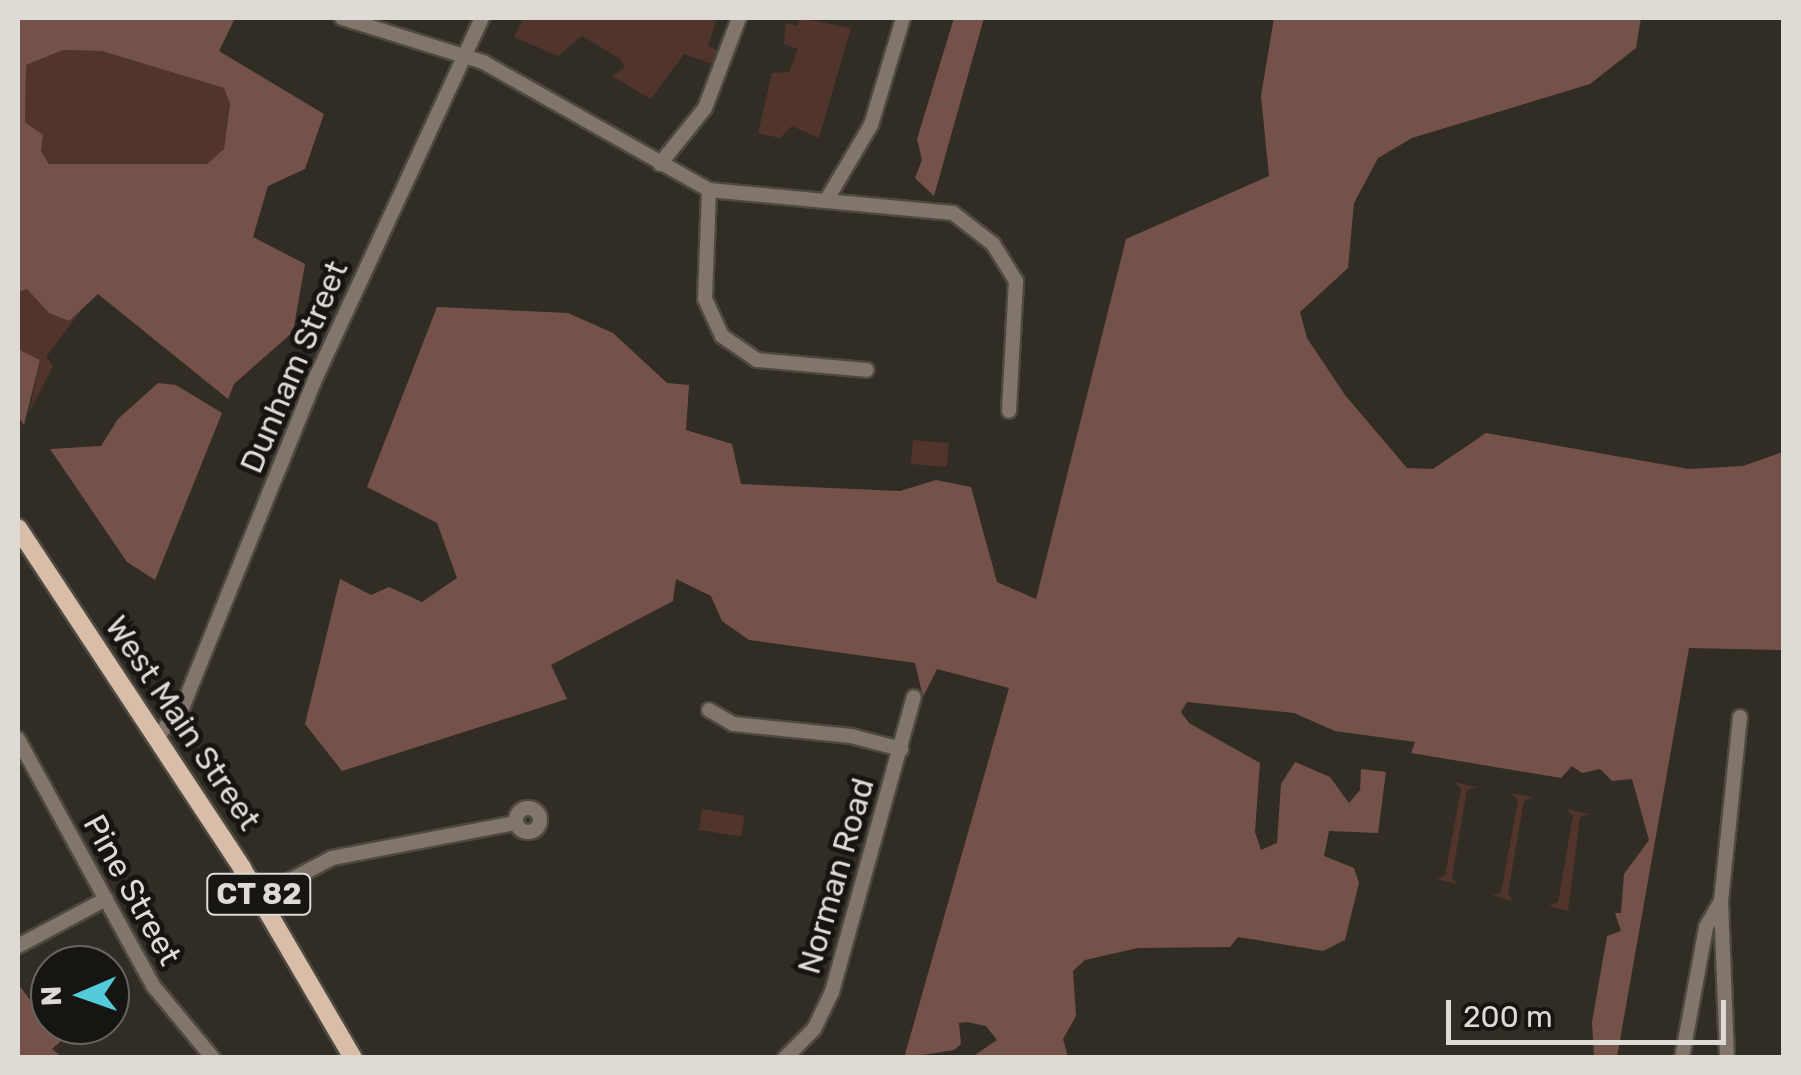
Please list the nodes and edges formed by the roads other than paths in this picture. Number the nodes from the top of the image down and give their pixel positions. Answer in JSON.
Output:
{"nodes":[{"id":1,"x":342,"y":18,"type":"edge"},
{"id":2,"x":482,"y":18,"type":"edge"},
{"id":3,"x":739,"y":18,"type":"edge"},
{"id":4,"x":903,"y":18,"type":"edge"},
{"id":5,"x":468,"y":57,"type":"junction"},
{"id":6,"x":660,"y":164,"type":"junction"},
{"id":7,"x":709,"y":190,"type":"junction"},
{"id":8,"x":826,"y":202,"type":"junction"},
{"id":9,"x":868,"y":370,"type":"dead end"},
{"id":10,"x":1009,"y":411,"type":"dead end"},
{"id":11,"x":18,"y":528,"type":"edge"},
{"id":12,"x":914,"y":697,"type":"dead end"},
{"id":13,"x":709,"y":710,"type":"dead end"},
{"id":14,"x":1740,"y":717,"type":"dead end"},
{"id":15,"x":156,"y":737,"type":"junction"},
{"id":16,"x":18,"y":739,"type":"edge"},
{"id":17,"x":901,"y":749,"type":"junction"},
{"id":18,"x":516,"y":822,"type":"dead end"},
{"id":19,"x":260,"y":896,"type":"junction"},
{"id":20,"x":106,"y":899,"type":"junction"},
{"id":21,"x":1721,"y":901,"type":"junction"},
{"id":22,"x":18,"y":946,"type":"edge"},
{"id":23,"x":213,"y":1058,"type":"edge"},
{"id":24,"x":353,"y":1058,"type":"edge"},
{"id":25,"x":785,"y":1058,"type":"edge"},
{"id":26,"x":1682,"y":1058,"type":"edge"},
{"id":27,"x":1728,"y":1058,"type":"edge"}],
"edges":[{"from":1,"to":5,"type":"street"},
{"from":2,"to":5,"type":"street","name":"Dunham Street"},
{"from":3,"to":6,"type":"street"},
{"from":4,"to":8,"type":"street"},
{"from":5,"to":6,"type":"street"},
{"from":5,"to":15,"type":"street","name":"Dunham Street"},
{"from":6,"to":7,"type":"street"},
{"from":7,"to":8,"type":"street"},
{"from":7,"to":9,"type":"street"},
{"from":8,"to":10,"type":"street"},
{"from":11,"to":15,"type":"main road","name":"West Main Street","number":"CT 82"},
{"from":12,"to":17,"type":"street","name":"Norman Road"},
{"from":13,"to":17,"type":"street"},
{"from":14,"to":21,"type":"street"},
{"from":15,"to":19,"type":"main road","name":"West Main Street","number":"CT 82"},
{"from":16,"to":20,"type":"street","name":"Pine Street"},
{"from":17,"to":25,"type":"street","name":"Norman Road"},
{"from":18,"to":19,"type":"street"},
{"from":19,"to":24,"type":"main road","name":"West Main Street","number":"CT 82"},
{"from":20,"to":22,"type":"street"},
{"from":20,"to":23,"type":"street","name":"Pine Street"},
{"from":21,"to":26,"type":"street"},
{"from":21,"to":27,"type":"street"}]}
